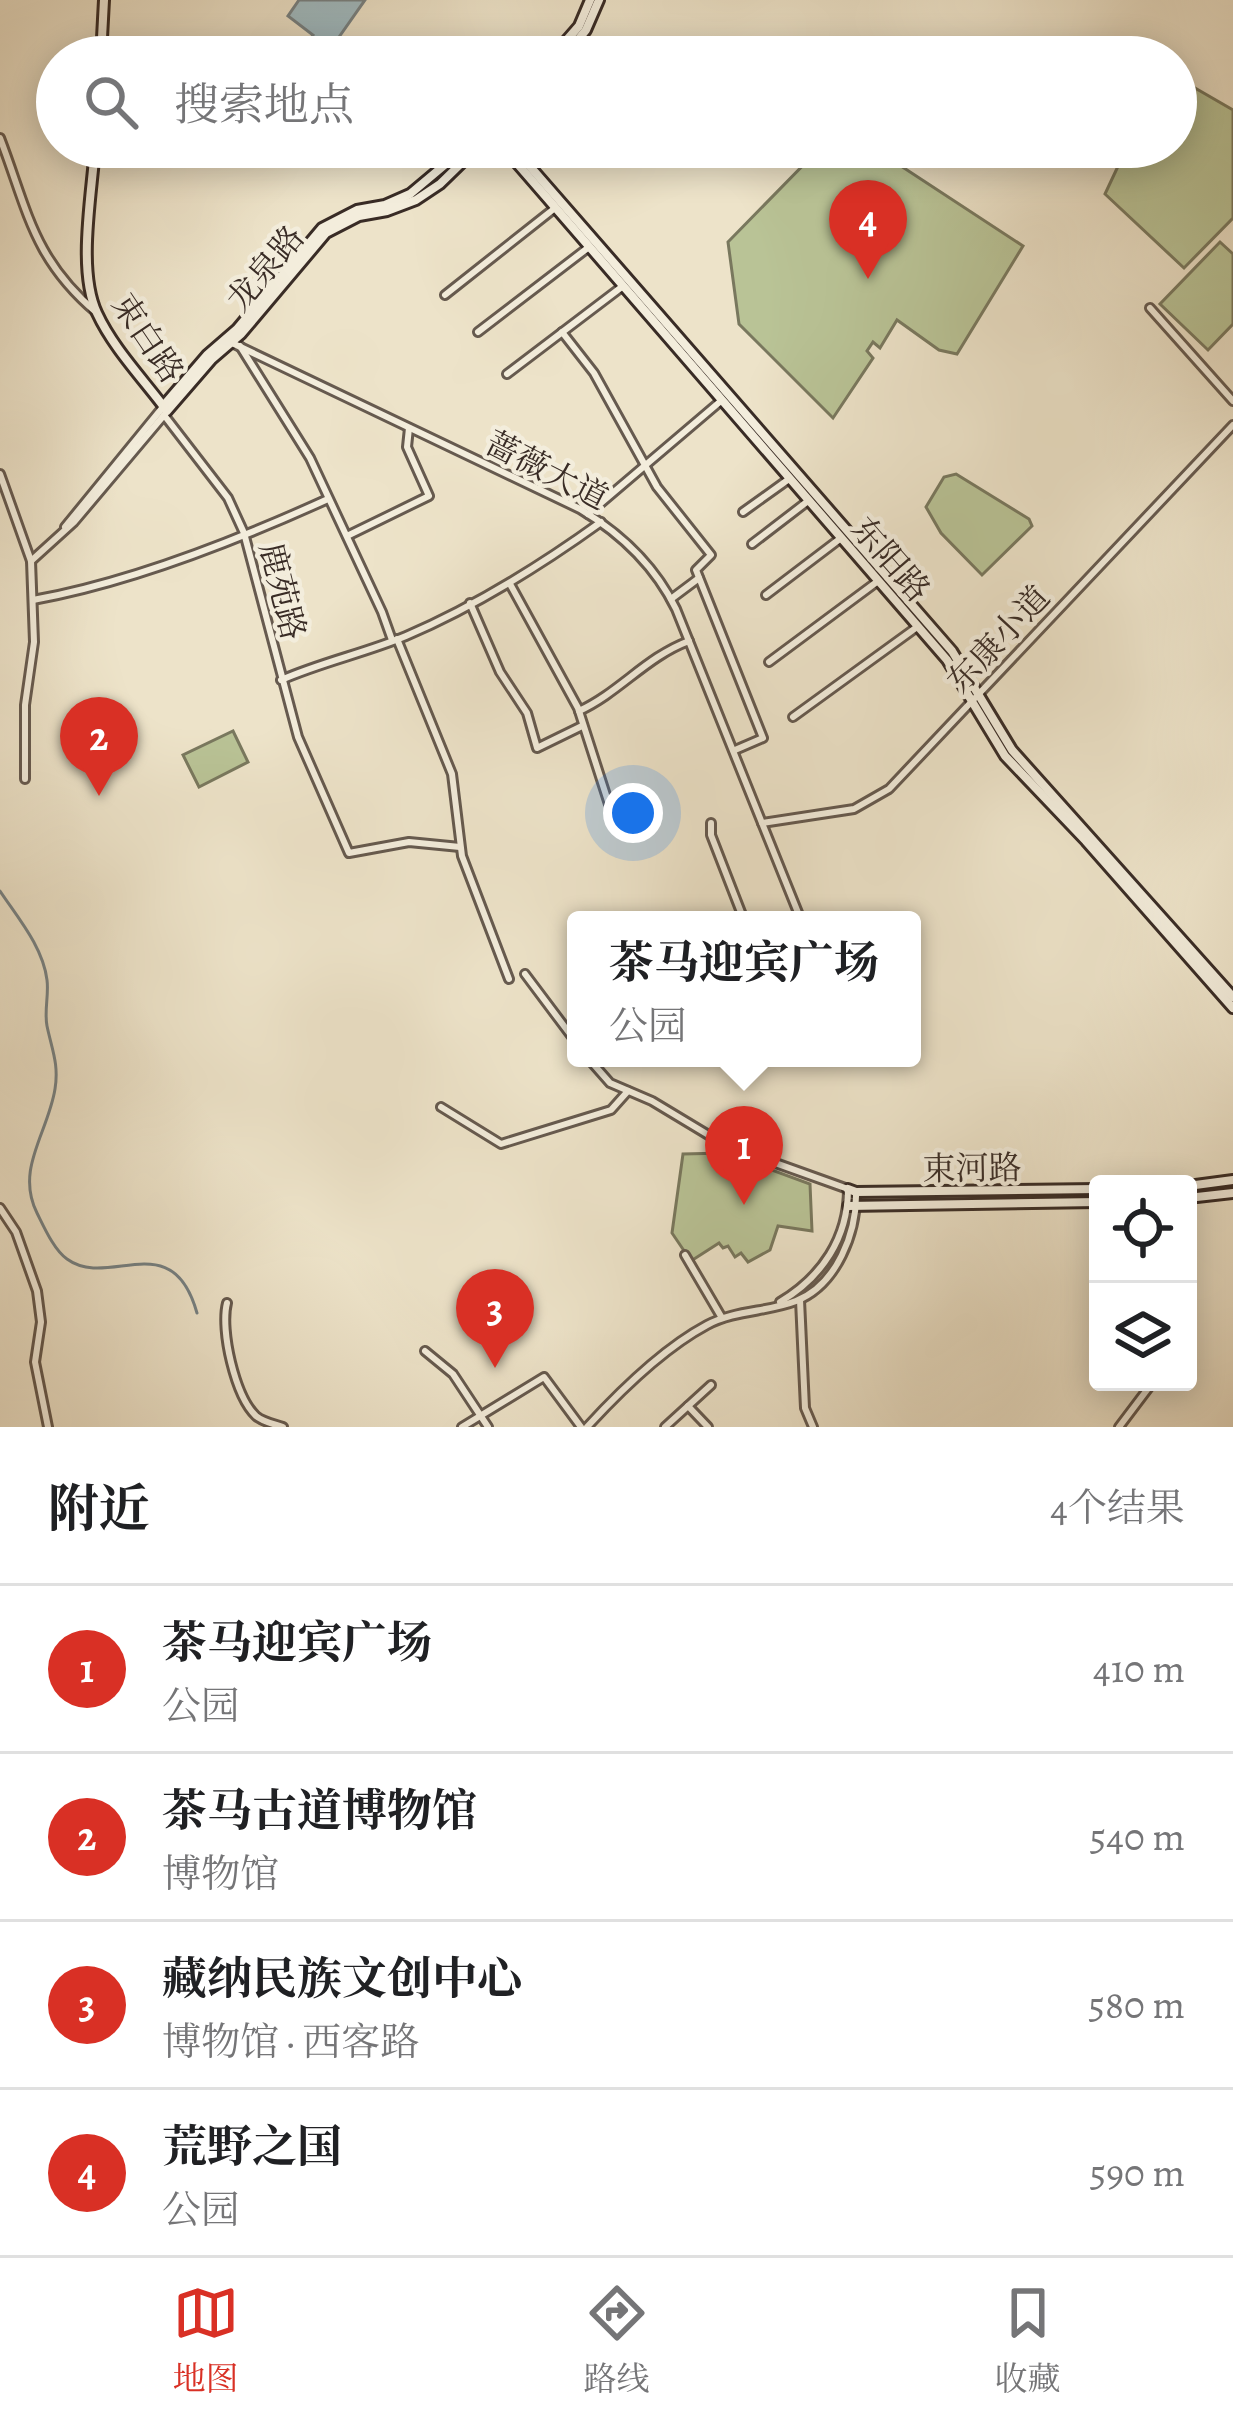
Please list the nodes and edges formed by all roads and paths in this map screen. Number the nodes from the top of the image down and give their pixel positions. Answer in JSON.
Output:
{"nodes":[{"id":1,"x":104,"y":0,"type":"edge"},
{"id":2,"x":594,"y":0,"type":"edge"},
{"id":3,"x":101,"y":36,"type":"edge"},
{"id":4,"x":570,"y":36,"type":"edge"},
{"id":5,"x":581,"y":36,"type":"edge"},
{"id":6,"x":0,"y":138,"type":"edge"},
{"id":7,"x":94,"y":168,"type":"edge"},
{"id":8,"x":444,"y":168,"type":"edge"},
{"id":9,"x":457,"y":168,"type":"edge"},
{"id":10,"x":521,"y":168,"type":"edge"},
{"id":11,"x":531,"y":168,"type":"edge"},
{"id":12,"x":556,"y":208,"type":"junction"},
{"id":13,"x":589,"y":247,"type":"junction"},
{"id":14,"x":622,"y":286,"type":"junction"},
{"id":15,"x":445,"y":295,"type":"dead end"},
{"id":16,"x":1150,"y":308,"type":"dead end"},
{"id":17,"x":97,"y":314,"type":"junction"},
{"id":18,"x":478,"y":332,"type":"dead end"},
{"id":19,"x":562,"y":332,"type":"junction"},
{"id":20,"x":232,"y":343,"type":"junction"},
{"id":21,"x":507,"y":374,"type":"dead end"},
{"id":22,"x":722,"y":400,"type":"junction"},
{"id":23,"x":1233,"y":401,"type":"edge"},
{"id":24,"x":165,"y":410,"type":"junction"},
{"id":25,"x":1233,"y":424,"type":"edge"},
{"id":26,"x":410,"y":428,"type":"junction"},
{"id":27,"x":643,"y":464,"type":"junction"},
{"id":28,"x":0,"y":474,"type":"edge"},
{"id":29,"x":789,"y":478,"type":"junction"},
{"id":30,"x":4,"y":496,"type":"edge"},
{"id":31,"x":328,"y":499,"type":"junction"},
{"id":32,"x":808,"y":500,"type":"junction"},
{"id":33,"x":743,"y":512,"type":"dead end"},
{"id":34,"x":588,"y":514,"type":"junction"},
{"id":35,"x":601,"y":522,"type":"junction"},
{"id":36,"x":244,"y":533,"type":"junction"},
{"id":37,"x":347,"y":536,"type":"junction"},
{"id":38,"x":841,"y":538,"type":"junction"},
{"id":39,"x":752,"y":544,"type":"dead end"},
{"id":40,"x":31,"y":561,"type":"junction"},
{"id":41,"x":699,"y":578,"type":"junction"},
{"id":42,"x":878,"y":581,"type":"junction"},
{"id":43,"x":510,"y":584,"type":"junction"},
{"id":44,"x":766,"y":595,"type":"dead end"},
{"id":45,"x":671,"y":599,"type":"junction"},
{"id":46,"x":33,"y":600,"type":"junction"},
{"id":47,"x":470,"y":603,"type":"junction"},
{"id":48,"x":917,"y":627,"type":"junction"},
{"id":49,"x":395,"y":640,"type":"junction"},
{"id":50,"x":689,"y":641,"type":"junction"},
{"id":51,"x":769,"y":662,"type":"dead end"},
{"id":52,"x":281,"y":680,"type":"junction"},
{"id":53,"x":976,"y":698,"type":"junction"},
{"id":54,"x":579,"y":711,"type":"junction"},
{"id":55,"x":793,"y":717,"type":"dead end"},
{"id":56,"x":582,"y":726,"type":"junction"},
{"id":57,"x":735,"y":750,"type":"junction"},
{"id":58,"x":25,"y":779,"type":"dead end"},
{"id":59,"x":615,"y":823,"type":"dead end"},
{"id":60,"x":762,"y":823,"type":"junction"},
{"id":61,"x":711,"y":824,"type":"dead end"},
{"id":62,"x":460,"y":848,"type":"junction"},
{"id":63,"x":740,"y":911,"type":"edge"},
{"id":64,"x":797,"y":911,"type":"edge"},
{"id":65,"x":525,"y":974,"type":"dead end"},
{"id":66,"x":509,"y":979,"type":"dead end"},
{"id":67,"x":1233,"y":997,"type":"edge"},
{"id":68,"x":1233,"y":1008,"type":"edge"},
{"id":69,"x":567,"y":1030,"type":"edge"},
{"id":70,"x":596,"y":1067,"type":"edge"},
{"id":71,"x":628,"y":1091,"type":"junction"},
{"id":72,"x":441,"y":1107,"type":"dead end"},
{"id":73,"x":1233,"y":1180,"type":"edge"},
{"id":74,"x":1197,"y":1185,"type":"edge"},
{"id":75,"x":1089,"y":1189,"type":"edge"},
{"id":76,"x":852,"y":1191,"type":"junction"},
{"id":77,"x":1233,"y":1193,"type":"edge"},
{"id":78,"x":1197,"y":1197,"type":"edge"},
{"id":79,"x":1089,"y":1202,"type":"edge"},
{"id":80,"x":852,"y":1206,"type":"junction"},
{"id":81,"x":0,"y":1208,"type":"edge"},
{"id":82,"x":686,"y":1255,"type":"dead end"},
{"id":83,"x":800,"y":1298,"type":"junction"},
{"id":84,"x":227,"y":1303,"type":"dead end"},
{"id":85,"x":777,"y":1304,"type":"junction"},
{"id":86,"x":722,"y":1318,"type":"junction"},
{"id":87,"x":425,"y":1351,"type":"dead end"},
{"id":88,"x":711,"y":1385,"type":"dead end"},
{"id":89,"x":1146,"y":1391,"type":"edge"},
{"id":90,"x":688,"y":1406,"type":"junction"},
{"id":91,"x":480,"y":1416,"type":"junction"},
{"id":92,"x":48,"y":1427,"type":"edge"},
{"id":93,"x":283,"y":1427,"type":"edge"},
{"id":94,"x":462,"y":1427,"type":"edge"},
{"id":95,"x":488,"y":1427,"type":"edge"},
{"id":96,"x":584,"y":1427,"type":"edge"},
{"id":97,"x":665,"y":1427,"type":"edge"},
{"id":98,"x":708,"y":1427,"type":"edge"},
{"id":99,"x":812,"y":1427,"type":"edge"},
{"id":100,"x":1119,"y":1427,"type":"edge"}],
"edges":[{"from":1,"to":3,"type":"main road"},
{"from":2,"to":4,"type":"main road"},
{"from":2,"to":5,"type":"main road"},
{"from":6,"to":17,"type":"street"},
{"from":7,"to":17,"type":"main road","name":"束白路"},
{"from":8,"to":20,"type":"main road","name":"龙泉路"},
{"from":9,"to":20,"type":"main road","name":"龙泉路"},
{"from":10,"to":12,"type":"main road","name":"东阳路"},
{"from":11,"to":53,"type":"main road","name":"东阳路"},
{"from":12,"to":13,"type":"main road","name":"东阳路"},
{"from":12,"to":15,"type":"street"},
{"from":13,"to":14,"type":"main road","name":"东阳路"},
{"from":13,"to":18,"type":"street"},
{"from":14,"to":19,"type":"street"},
{"from":14,"to":22,"type":"main road","name":"东阳路"},
{"from":16,"to":23,"type":"street"},
{"from":17,"to":24,"type":"main road","name":"束白路"},
{"from":19,"to":21,"type":"street"},
{"from":19,"to":27,"type":"street"},
{"from":20,"to":24,"type":"main road","name":"龙泉路"},
{"from":20,"to":26,"type":"street","name":"蔷薇大道"},
{"from":20,"to":31,"type":"street"},
{"from":22,"to":27,"type":"street"},
{"from":22,"to":29,"type":"main road","name":"东阳路"},
{"from":24,"to":36,"type":"street","name":"鹿苑路"},
{"from":24,"to":40,"type":"street"},
{"from":25,"to":53,"type":"street","name":"东康小道"},
{"from":26,"to":34,"type":"street","name":"蔷薇大道"},
{"from":26,"to":37,"type":"street"},
{"from":27,"to":34,"type":"street"},
{"from":27,"to":41,"type":"street"},
{"from":28,"to":30,"type":"street"},
{"from":29,"to":32,"type":"main road","name":"东阳路"},
{"from":29,"to":33,"type":"street"},
{"from":30,"to":40,"type":"street"},
{"from":31,"to":36,"type":"street"},
{"from":31,"to":37,"type":"street"},
{"from":32,"to":38,"type":"main road","name":"东阳路"},
{"from":32,"to":39,"type":"street"},
{"from":34,"to":35,"type":"street","name":"蔷薇大道"},
{"from":35,"to":43,"type":"street"},
{"from":35,"to":45,"type":"street","name":"蔷薇大道"},
{"from":36,"to":46,"type":"street"},
{"from":36,"to":52,"type":"street","name":"鹿苑路"},
{"from":37,"to":49,"type":"street"},
{"from":38,"to":42,"type":"main road","name":"东阳路"},
{"from":38,"to":44,"type":"street"},
{"from":40,"to":46,"type":"street"},
{"from":41,"to":45,"type":"street"},
{"from":41,"to":57,"type":"street"},
{"from":42,"to":48,"type":"main road","name":"东阳路"},
{"from":42,"to":51,"type":"street"},
{"from":43,"to":47,"type":"street"},
{"from":43,"to":54,"type":"street"},
{"from":45,"to":50,"type":"street","name":"蔷薇大道"},
{"from":46,"to":58,"type":"street"},
{"from":47,"to":49,"type":"street"},
{"from":47,"to":56,"type":"street"},
{"from":48,"to":53,"type":"main road","name":"东阳路"},
{"from":48,"to":55,"type":"street"},
{"from":49,"to":52,"type":"street"},
{"from":49,"to":62,"type":"street"},
{"from":50,"to":54,"type":"street"},
{"from":50,"to":57,"type":"street","name":"蔷薇大道"},
{"from":52,"to":62,"type":"street","name":"鹿苑路"},
{"from":53,"to":60,"type":"street","name":"东康小道"},
{"from":53,"to":67,"type":"main road","name":"东阳路"},
{"from":53,"to":68,"type":"main road","name":"东阳路"},
{"from":54,"to":56,"type":"street"},
{"from":56,"to":59,"type":"street"},
{"from":57,"to":60,"type":"street","name":"蔷薇大道"},
{"from":60,"to":64,"type":"street","name":"蔷薇大道"},
{"from":61,"to":63,"type":"street"},
{"from":62,"to":66,"type":"street"},
{"from":65,"to":69,"type":"street"},
{"from":70,"to":71,"type":"street"},
{"from":71,"to":72,"type":"street"},
{"from":71,"to":76,"type":"street"},
{"from":73,"to":74,"type":"main road"},
{"from":75,"to":76,"type":"main road","name":"束河路"},
{"from":76,"to":80,"type":"street"},
{"from":77,"to":78,"type":"main road"},
{"from":79,"to":80,"type":"main road","name":"束河路"},
{"from":80,"to":83,"type":"street"},
{"from":80,"to":85,"type":"street"},
{"from":81,"to":92,"type":"street"},
{"from":82,"to":86,"type":"street"},
{"from":83,"to":85,"type":"street"},
{"from":83,"to":99,"type":"street"},
{"from":84,"to":93,"type":"street"},
{"from":85,"to":86,"type":"street"},
{"from":86,"to":96,"type":"street"},
{"from":87,"to":91,"type":"street"},
{"from":88,"to":90,"type":"street"},
{"from":89,"to":100,"type":"street"},
{"from":90,"to":97,"type":"street"},
{"from":90,"to":98,"type":"street"},
{"from":91,"to":94,"type":"street"},
{"from":91,"to":95,"type":"street"},
{"from":91,"to":96,"type":"street"}]}
